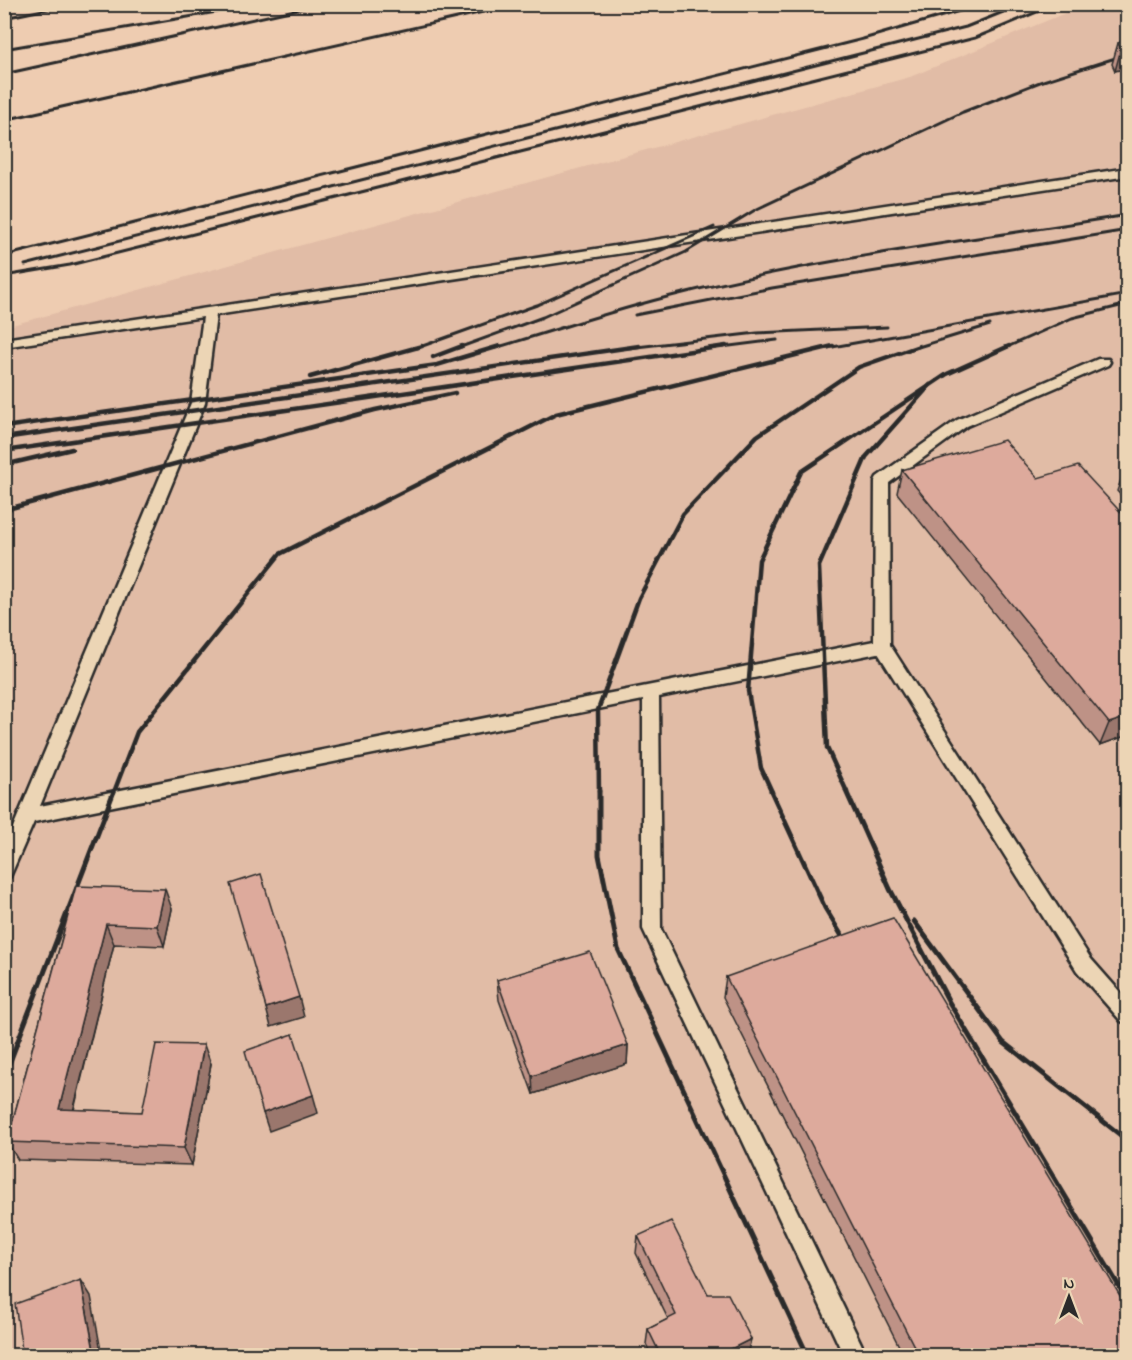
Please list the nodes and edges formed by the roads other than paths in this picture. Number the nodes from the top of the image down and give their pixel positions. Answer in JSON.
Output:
{"nodes":[{"id":1,"x":1128,"y":172,"type":"edge"},
{"id":2,"x":210,"y":312,"type":"junction"},
{"id":3,"x":4,"y":343,"type":"edge"},
{"id":4,"x":1102,"y":362,"type":"dead end"},
{"id":5,"x":882,"y":646,"type":"junction"},
{"id":6,"x":651,"y":692,"type":"junction"},
{"id":7,"x":27,"y":816,"type":"junction"},
{"id":8,"x":4,"y":872,"type":"edge"},
{"id":9,"x":1128,"y":1015,"type":"edge"},
{"id":10,"x":856,"y":1356,"type":"edge"}],
"edges":[{"from":1,"to":2,"type":"lane"},
{"from":2,"to":3,"type":"lane"},
{"from":2,"to":7,"type":"lane"},
{"from":4,"to":5,"type":"lane"},
{"from":5,"to":6,"type":"lane"},
{"from":5,"to":9,"type":"lane"},
{"from":6,"to":7,"type":"lane"},
{"from":6,"to":10,"type":"lane"},
{"from":7,"to":8,"type":"lane"}]}
